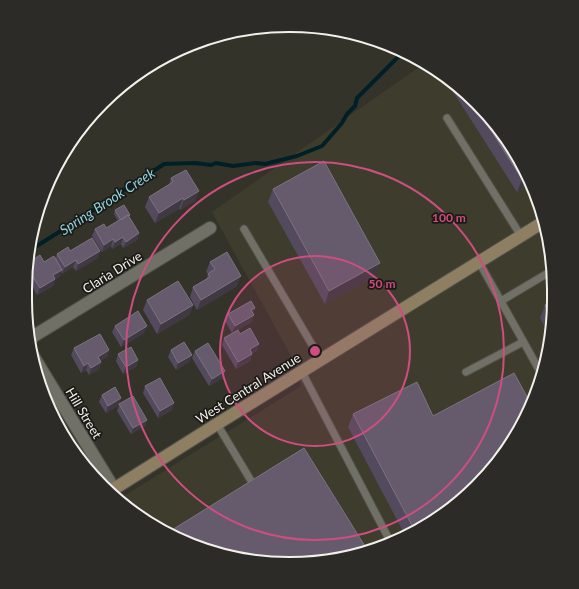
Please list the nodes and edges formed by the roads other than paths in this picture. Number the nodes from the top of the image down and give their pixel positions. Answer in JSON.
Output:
{"nodes":[{"id":1,"x":447,"y":118,"type":"dead end"},
{"id":2,"x":539,"y":225,"type":"edge"},
{"id":3,"x":210,"y":228,"type":"dead end"},
{"id":4,"x":244,"y":228,"type":"dead end"},
{"id":5,"x":521,"y":236,"type":"junction"},
{"id":6,"x":479,"y":262,"type":"junction"},
{"id":7,"x":546,"y":274,"type":"edge"},
{"id":8,"x":501,"y":302,"type":"junction"},
{"id":9,"x":34,"y":336,"type":"edge"},
{"id":10,"x":524,"y":342,"type":"junction"},
{"id":11,"x":322,"y":360,"type":"junction"},
{"id":12,"x":538,"y":367,"type":"edge"},
{"id":13,"x":302,"y":372,"type":"junction"},
{"id":14,"x":466,"y":372,"type":"dead end"},
{"id":15,"x":43,"y":374,"type":"edge"},
{"id":16,"x":217,"y":424,"type":"junction"},
{"id":17,"x":250,"y":479,"type":"dead end"},
{"id":18,"x":108,"y":482,"type":"edge"},
{"id":19,"x":115,"y":488,"type":"edge"},
{"id":20,"x":388,"y":537,"type":"edge"}],
"edges":[{"from":1,"to":5,"type":"lane"},
{"from":2,"to":5,"type":"street","name":"West Central Avenue"},
{"from":3,"to":9,"type":"street","name":"Claria Drive"},
{"from":4,"to":11,"type":"lane"},
{"from":5,"to":6,"type":"street","name":"West Central Avenue"},
{"from":6,"to":8,"type":"lane"},
{"from":6,"to":11,"type":"street","name":"West Central Avenue"},
{"from":7,"to":8,"type":"lane"},
{"from":8,"to":10,"type":"lane"},
{"from":10,"to":12,"type":"lane"},
{"from":10,"to":14,"type":"lane"},
{"from":11,"to":13,"type":"street","name":"West Central Avenue"},
{"from":13,"to":16,"type":"street","name":"West Central Avenue"},
{"from":13,"to":20,"type":"lane"},
{"from":15,"to":18,"type":"street","name":"Hill Street"},
{"from":16,"to":17,"type":"lane"},
{"from":16,"to":19,"type":"street","name":"West Central Avenue"}]}
